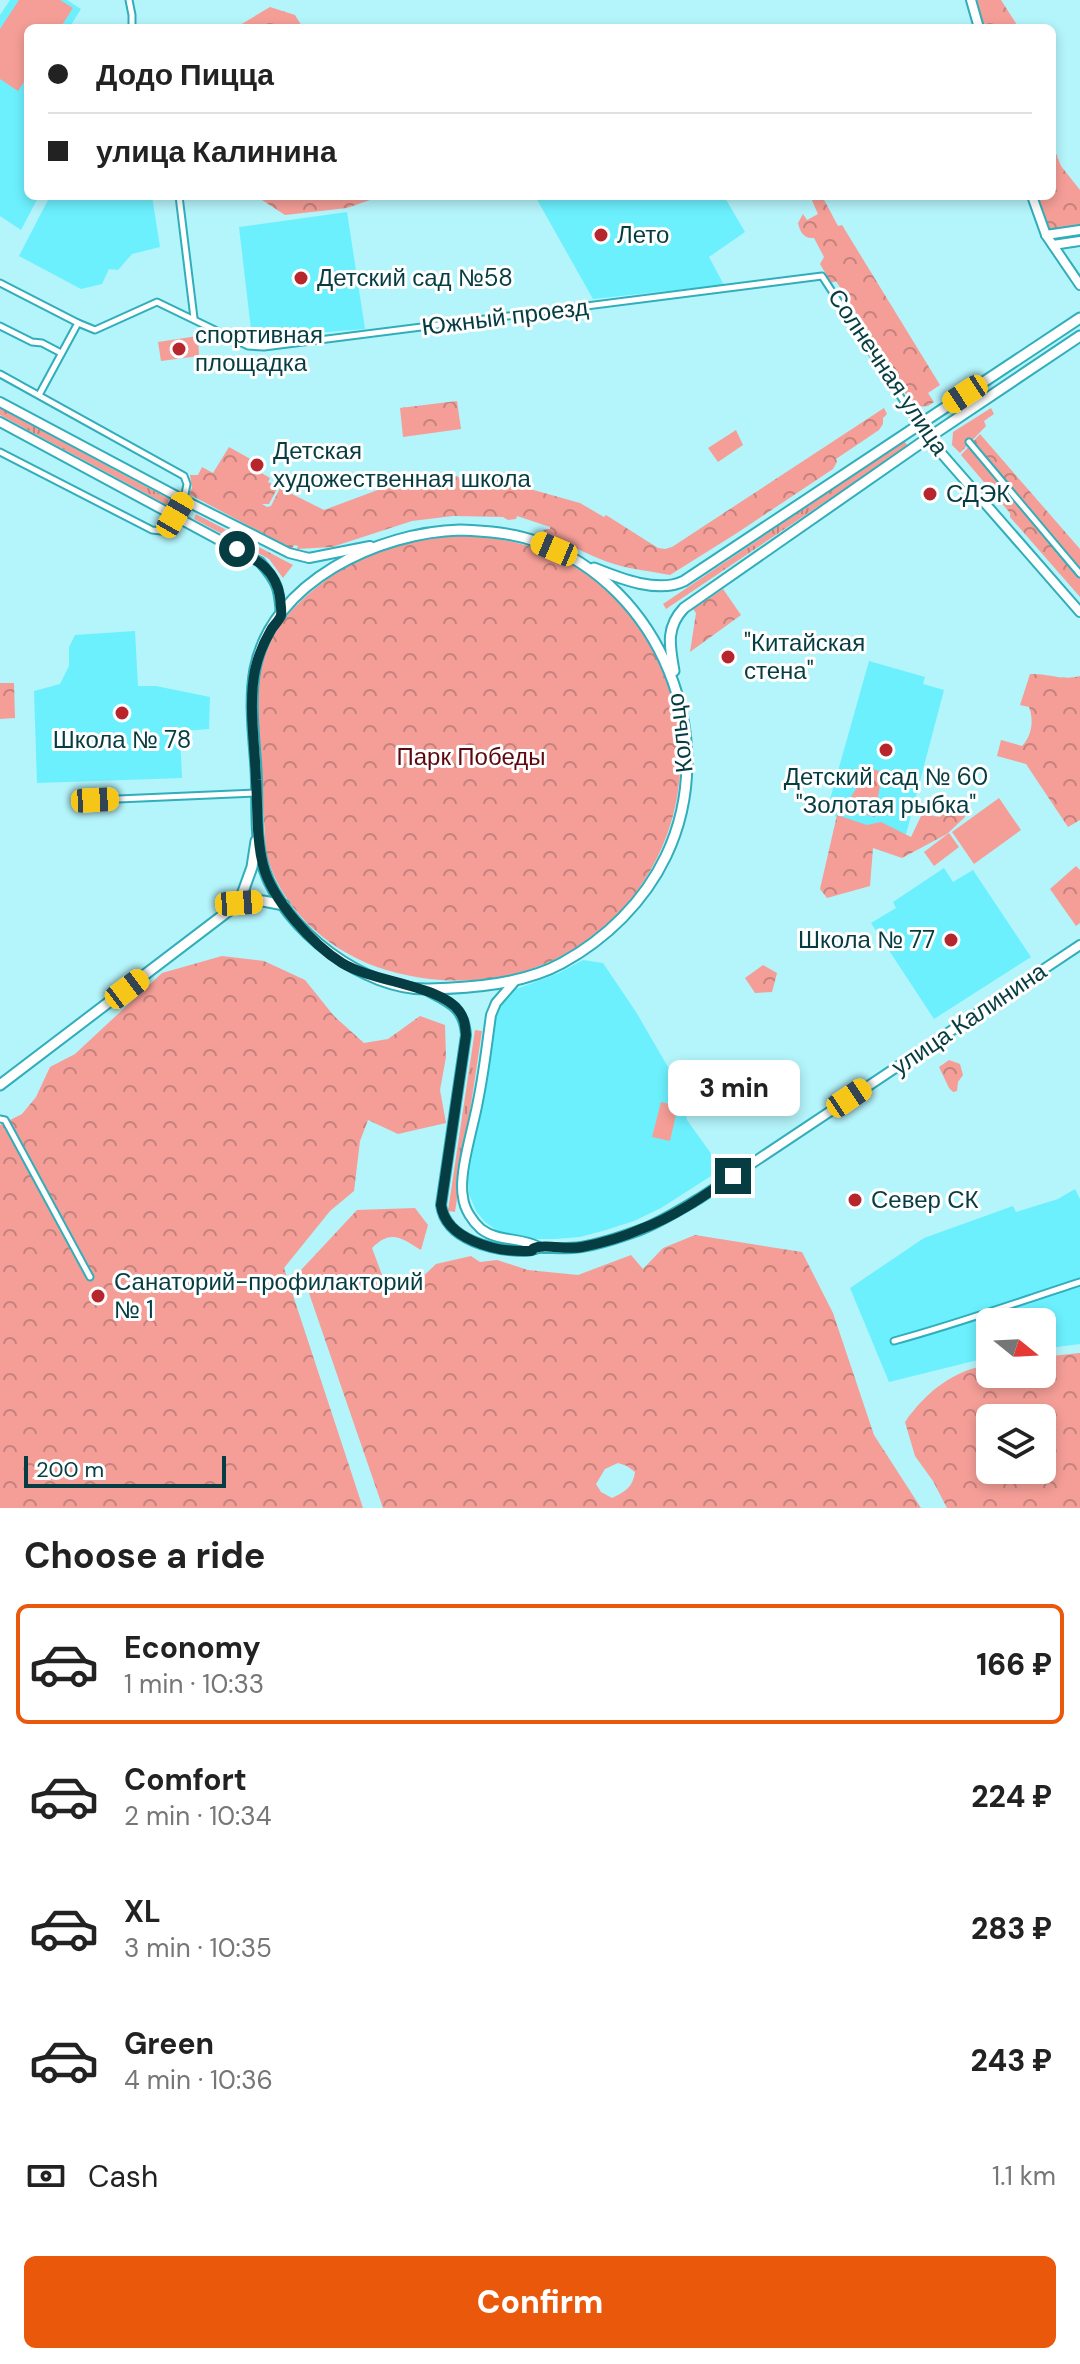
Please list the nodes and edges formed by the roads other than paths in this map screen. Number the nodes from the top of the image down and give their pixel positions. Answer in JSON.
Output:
{"nodes":[{"id":1,"x":129,"y":0,"type":"edge"},
{"id":2,"x":971,"y":0,"type":"edge"},
{"id":3,"x":132,"y":24,"type":"edge"},
{"id":4,"x":978,"y":24,"type":"edge"},
{"id":5,"x":179,"y":200,"type":"edge"},
{"id":6,"x":1033,"y":200,"type":"edge"},
{"id":7,"x":1080,"y":230,"type":"edge"},
{"id":8,"x":1046,"y":235,"type":"junction"},
{"id":9,"x":1080,"y":241,"type":"edge"},
{"id":10,"x":1053,"y":245,"type":"junction"},
{"id":11,"x":822,"y":276,"type":"joint"},
{"id":12,"x":0,"y":283,"type":"edge"},
{"id":13,"x":1080,"y":285,"type":"edge"},
{"id":14,"x":194,"y":318,"type":"junction"},
{"id":15,"x":1080,"y":318,"type":"edge"},
{"id":16,"x":78,"y":323,"type":"junction"},
{"id":17,"x":0,"y":326,"type":"edge"},
{"id":18,"x":1080,"y":336,"type":"edge"},
{"id":19,"x":61,"y":353,"type":"junction"},
{"id":20,"x":0,"y":374,"type":"edge"},
{"id":21,"x":39,"y":395,"type":"junction"},
{"id":22,"x":0,"y":402,"type":"edge"},
{"id":23,"x":0,"y":422,"type":"edge"},
{"id":24,"x":919,"y":425,"type":"junction"},
{"id":25,"x":928,"y":438,"type":"junction"},
{"id":26,"x":969,"y":442,"type":"dead end"},
{"id":27,"x":0,"y":452,"type":"edge"},
{"id":28,"x":184,"y":500,"type":"junction"},
{"id":29,"x":175,"y":515,"type":"junction"},
{"id":30,"x":379,"y":545,"type":"junction"},
{"id":31,"x":576,"y":560,"type":"junction"},
{"id":32,"x":1080,"y":574,"type":"edge"},
{"id":33,"x":1080,"y":612,"type":"edge"},
{"id":34,"x":281,"y":615,"type":"junction"},
{"id":35,"x":676,"y":687,"type":"junction"},
{"id":36,"x":257,"y":793,"type":"junction"},
{"id":37,"x":95,"y":800,"type":"dead end"},
{"id":38,"x":258,"y":833,"type":"junction"},
{"id":39,"x":239,"y":903,"type":"junction"},
{"id":40,"x":284,"y":905,"type":"junction"},
{"id":41,"x":1080,"y":945,"type":"edge"},
{"id":42,"x":516,"y":979,"type":"junction"},
{"id":43,"x":426,"y":990,"type":"junction"},
{"id":44,"x":0,"y":1085,"type":"edge"},
{"id":45,"x":0,"y":1119,"type":"edge"},
{"id":46,"x":539,"y":1247,"type":"junction"},
{"id":47,"x":90,"y":1277,"type":"dead end"},
{"id":48,"x":1080,"y":1282,"type":"edge"},
{"id":49,"x":894,"y":1341,"type":"dead end"}],
"edges":[{"from":1,"to":3,"type":"street"},
{"from":2,"to":4,"type":"main road"},
{"from":5,"to":14,"type":"street"},
{"from":6,"to":8,"type":"main road"},
{"from":7,"to":8,"type":"main road"},
{"from":8,"to":10,"type":"main road"},
{"from":9,"to":10,"type":"main road"},
{"from":10,"to":13,"type":"main road"},
{"from":11,"to":14,"type":"street","name":"Южный проезд"},
{"from":11,"to":24,"type":"street","name":"Солнечная улица"},
{"from":12,"to":16,"type":"street"},
{"from":14,"to":16,"type":"street","name":"Южный проезд"},
{"from":15,"to":24,"type":"main road"},
{"from":16,"to":19,"type":"street"},
{"from":17,"to":19,"type":"street"},
{"from":18,"to":25,"type":"main road"},
{"from":19,"to":21,"type":"street"},
{"from":20,"to":21,"type":"street"},
{"from":21,"to":28,"type":"street"},
{"from":22,"to":28,"type":"main road"},
{"from":23,"to":29,"type":"main road"},
{"from":24,"to":25,"type":"main road","name":"Солнечная улица"},
{"from":24,"to":31,"type":"main road"},
{"from":25,"to":33,"type":"main road","name":"Солнечная улица"},
{"from":25,"to":35,"type":"main road"},
{"from":26,"to":32,"type":"street"},
{"from":27,"to":29,"type":"street"},
{"from":28,"to":29,"type":"main road"},
{"from":28,"to":30,"type":"main road"},
{"from":29,"to":34,"type":"main road"},
{"from":30,"to":31,"type":"main road","name":"Кольцо"},
{"from":30,"to":34,"type":"main road","name":"Кольцо"},
{"from":31,"to":35,"type":"main road","name":"Кольцо"},
{"from":34,"to":36,"type":"main road","name":"Кольцо"},
{"from":35,"to":42,"type":"main road","name":"Кольцо"},
{"from":36,"to":37,"type":"street"},
{"from":36,"to":38,"type":"main road","name":"Кольцо"},
{"from":38,"to":39,"type":"main road"},
{"from":38,"to":40,"type":"main road","name":"Кольцо"},
{"from":39,"to":40,"type":"main road"},
{"from":39,"to":44,"type":"main road"},
{"from":40,"to":43,"type":"main road","name":"Кольцо"},
{"from":41,"to":46,"type":"main road","name":"улица Калинина"},
{"from":42,"to":43,"type":"main road","name":"Кольцо"},
{"from":42,"to":46,"type":"main road"},
{"from":43,"to":46,"type":"main road","name":"улица Калинина"},
{"from":45,"to":47,"type":"street"},
{"from":48,"to":49,"type":"street"}]}
